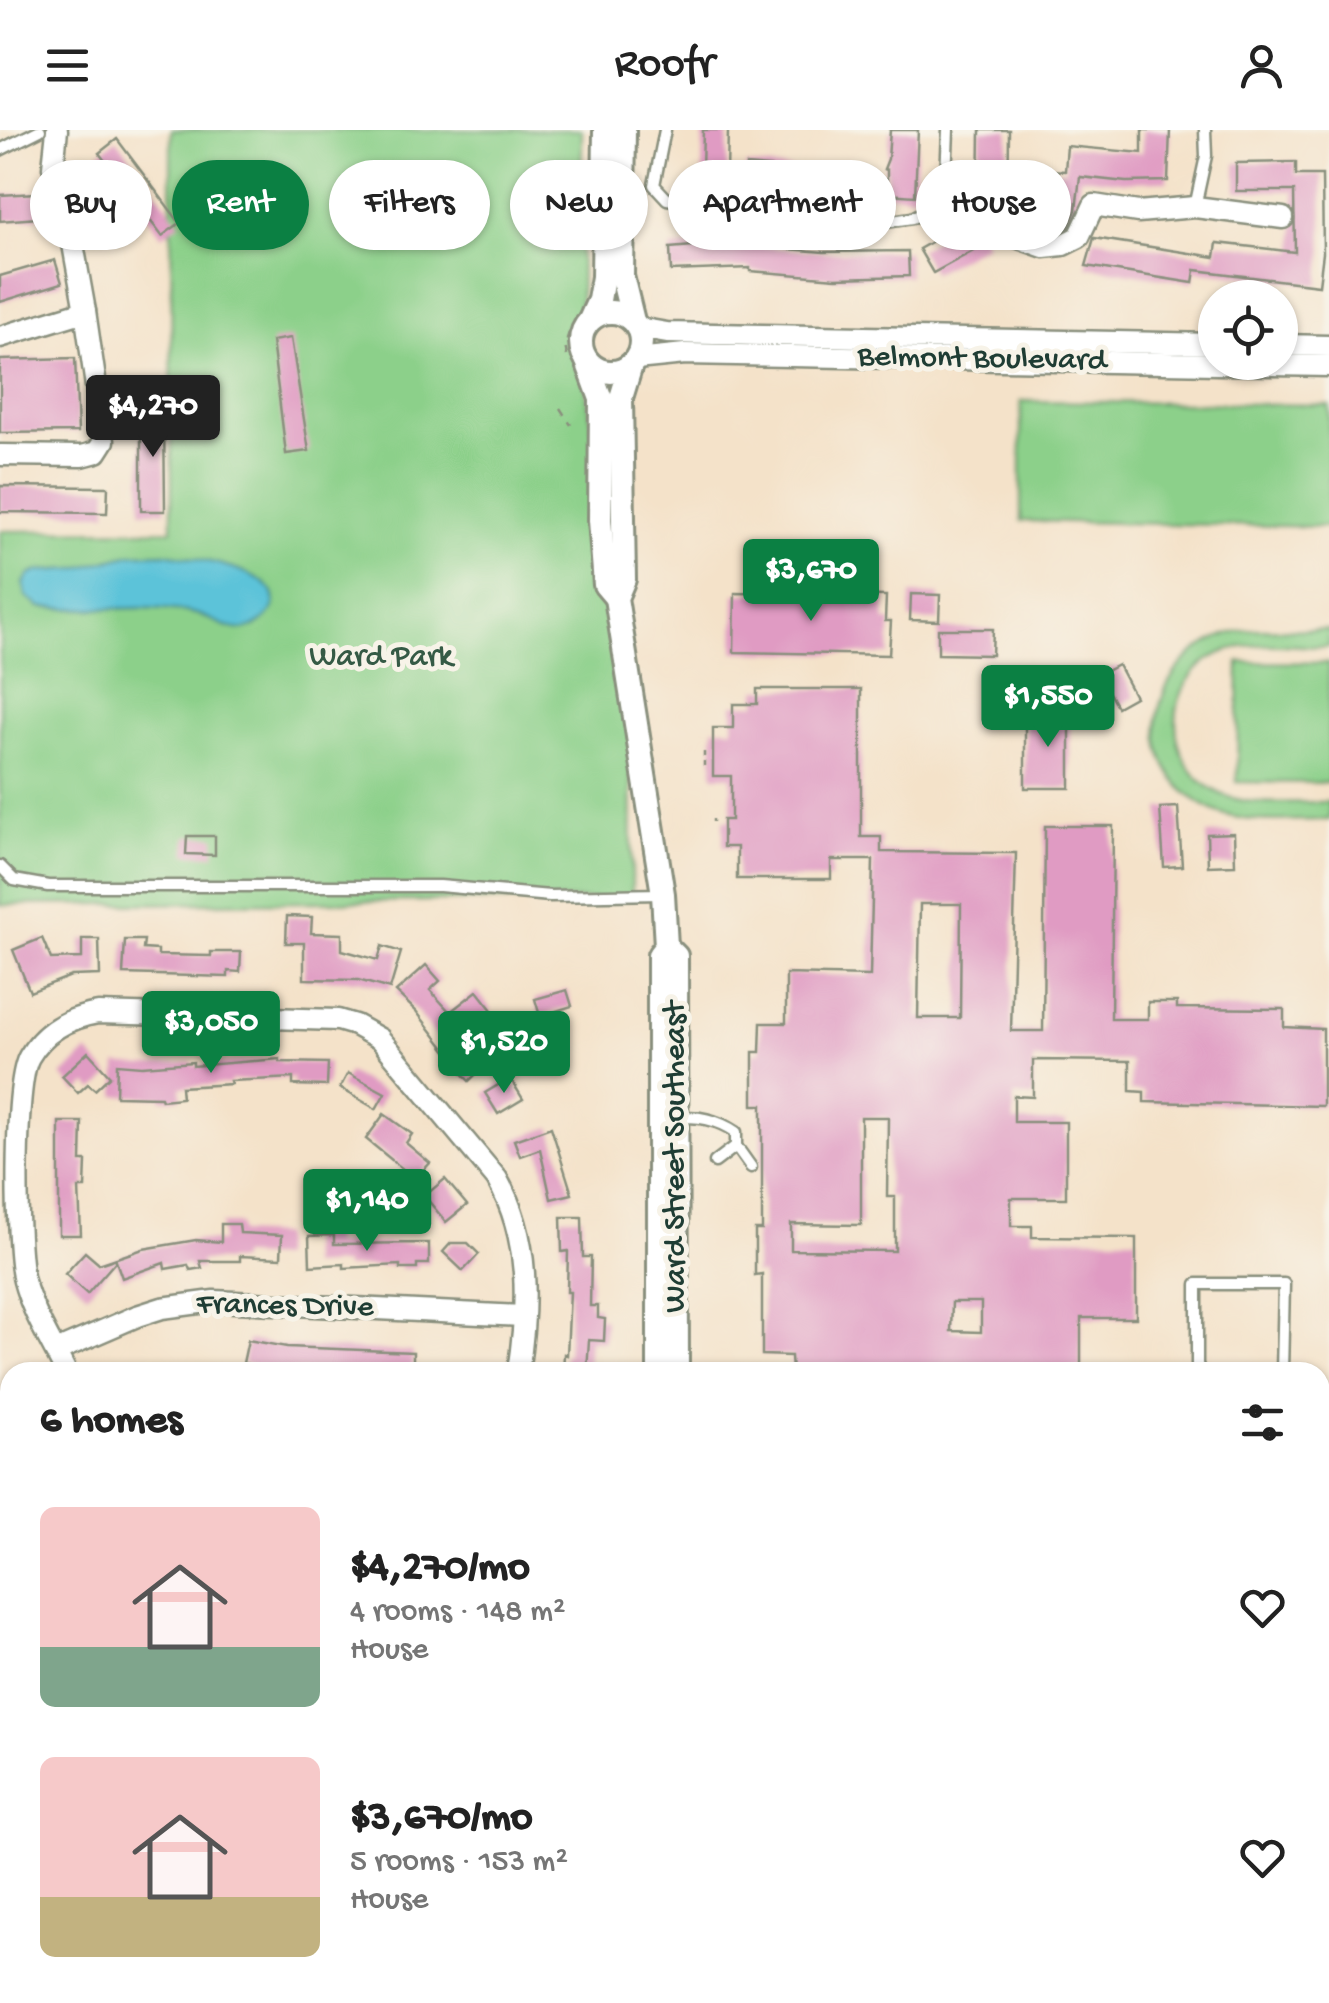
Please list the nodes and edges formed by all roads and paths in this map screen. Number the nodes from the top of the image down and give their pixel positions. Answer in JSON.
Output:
{"nodes":[{"id":1,"x":40,"y":130,"type":"edge"},
{"id":2,"x":58,"y":130,"type":"edge"},
{"id":3,"x":605,"y":130,"type":"edge"},
{"id":4,"x":624,"y":130,"type":"edge"},
{"id":5,"x":665,"y":130,"type":"edge"},
{"id":6,"x":948,"y":130,"type":"edge"},
{"id":7,"x":1204,"y":130,"type":"edge"},
{"id":8,"x":0,"y":150,"type":"edge"},
{"id":9,"x":947,"y":160,"type":"edge"},
{"id":10,"x":1195,"y":207,"type":"junction"},
{"id":11,"x":916,"y":216,"type":"edge"},
{"id":12,"x":1284,"y":218,"type":"dead end"},
{"id":13,"x":1071,"y":240,"type":"edge"},
{"id":14,"x":85,"y":311,"type":"junction"},
{"id":15,"x":590,"y":320,"type":"junction"},
{"id":16,"x":636,"y":324,"type":"junction"},
{"id":17,"x":0,"y":337,"type":"edge"},
{"id":18,"x":1198,"y":344,"type":"edge"},
{"id":19,"x":1298,"y":345,"type":"edge"},
{"id":20,"x":1329,"y":346,"type":"edge"},
{"id":21,"x":979,"y":349,"type":"junction"},
{"id":22,"x":587,"y":361,"type":"junction"},
{"id":23,"x":634,"y":362,"type":"junction"},
{"id":24,"x":1329,"y":366,"type":"edge"},
{"id":25,"x":560,"y":408,"type":"dead end"},
{"id":26,"x":571,"y":425,"type":"dead end"},
{"id":27,"x":0,"y":455,"type":"edge"},
{"id":28,"x":616,"y":598,"type":"junction"},
{"id":29,"x":0,"y":866,"type":"edge"},
{"id":30,"x":663,"y":894,"type":"junction"},
{"id":31,"x":666,"y":946,"type":"junction"},
{"id":32,"x":677,"y":1119,"type":"junction"},
{"id":33,"x":659,"y":1138,"type":"junction"},
{"id":34,"x":736,"y":1146,"type":"junction"},
{"id":35,"x":716,"y":1162,"type":"dead end"},
{"id":36,"x":751,"y":1167,"type":"dead end"},
{"id":37,"x":523,"y":1316,"type":"junction"},
{"id":38,"x":56,"y":1352,"type":"junction"},
{"id":39,"x":61,"y":1362,"type":"edge"},
{"id":40,"x":519,"y":1362,"type":"edge"},
{"id":41,"x":658,"y":1362,"type":"edge"},
{"id":42,"x":677,"y":1362,"type":"edge"},
{"id":43,"x":1197,"y":1362,"type":"edge"},
{"id":44,"x":1282,"y":1362,"type":"edge"}],
"edges":[{"from":1,"to":8,"type":"lane"},
{"from":2,"to":14,"type":"street"},
{"from":3,"to":15,"type":"street","name":"Ward Street Southeast"},
{"from":4,"to":16,"type":"street","name":"Ward Street Southeast"},
{"from":5,"to":11,"type":"lane"},
{"from":6,"to":9,"type":"lane"},
{"from":7,"to":10,"type":"lane"},
{"from":10,"to":12,"type":"street"},
{"from":10,"to":13,"type":"street"},
{"from":14,"to":17,"type":"street"},
{"from":14,"to":27,"type":"street"},
{"from":15,"to":16,"type":"street"},
{"from":15,"to":22,"type":"street","name":"Ward Street Southeast"},
{"from":16,"to":21,"type":"street","name":"Belmont Boulevard"},
{"from":16,"to":23,"type":"street","name":"Ward Street Southeast"},
{"from":18,"to":21,"type":"street","name":"Belmont Boulevard"},
{"from":19,"to":20,"type":"street"},
{"from":21,"to":23,"type":"street","name":"Belmont Boulevard"},
{"from":21,"to":24,"type":"street","name":"Belmont Boulevard"},
{"from":22,"to":23,"type":"street"},
{"from":22,"to":28,"type":"street","name":"Ward Street Southeast"},
{"from":23,"to":28,"type":"street","name":"Ward Street Southeast"},
{"from":25,"to":26,"type":"path"},
{"from":28,"to":30,"type":"street","name":"Ward Street Southeast"},
{"from":29,"to":30,"type":"lane"},
{"from":30,"to":31,"type":"street","name":"Ward Street Southeast"},
{"from":31,"to":32,"type":"street","name":"Ward Street Southeast"},
{"from":31,"to":33,"type":"street","name":"Ward Street Southeast"},
{"from":32,"to":33,"type":"lane"},
{"from":32,"to":34,"type":"lane"},
{"from":32,"to":42,"type":"street","name":"Ward Street Southeast"},
{"from":33,"to":41,"type":"street","name":"Ward Street Southeast"},
{"from":34,"to":35,"type":"lane"},
{"from":34,"to":36,"type":"lane"},
{"from":37,"to":38,"type":"street","name":"Frances Drive"},
{"from":37,"to":38,"type":"street"},
{"from":37,"to":40,"type":"street"},
{"from":38,"to":39,"type":"street"},
{"from":43,"to":44,"type":"lane"}]}
